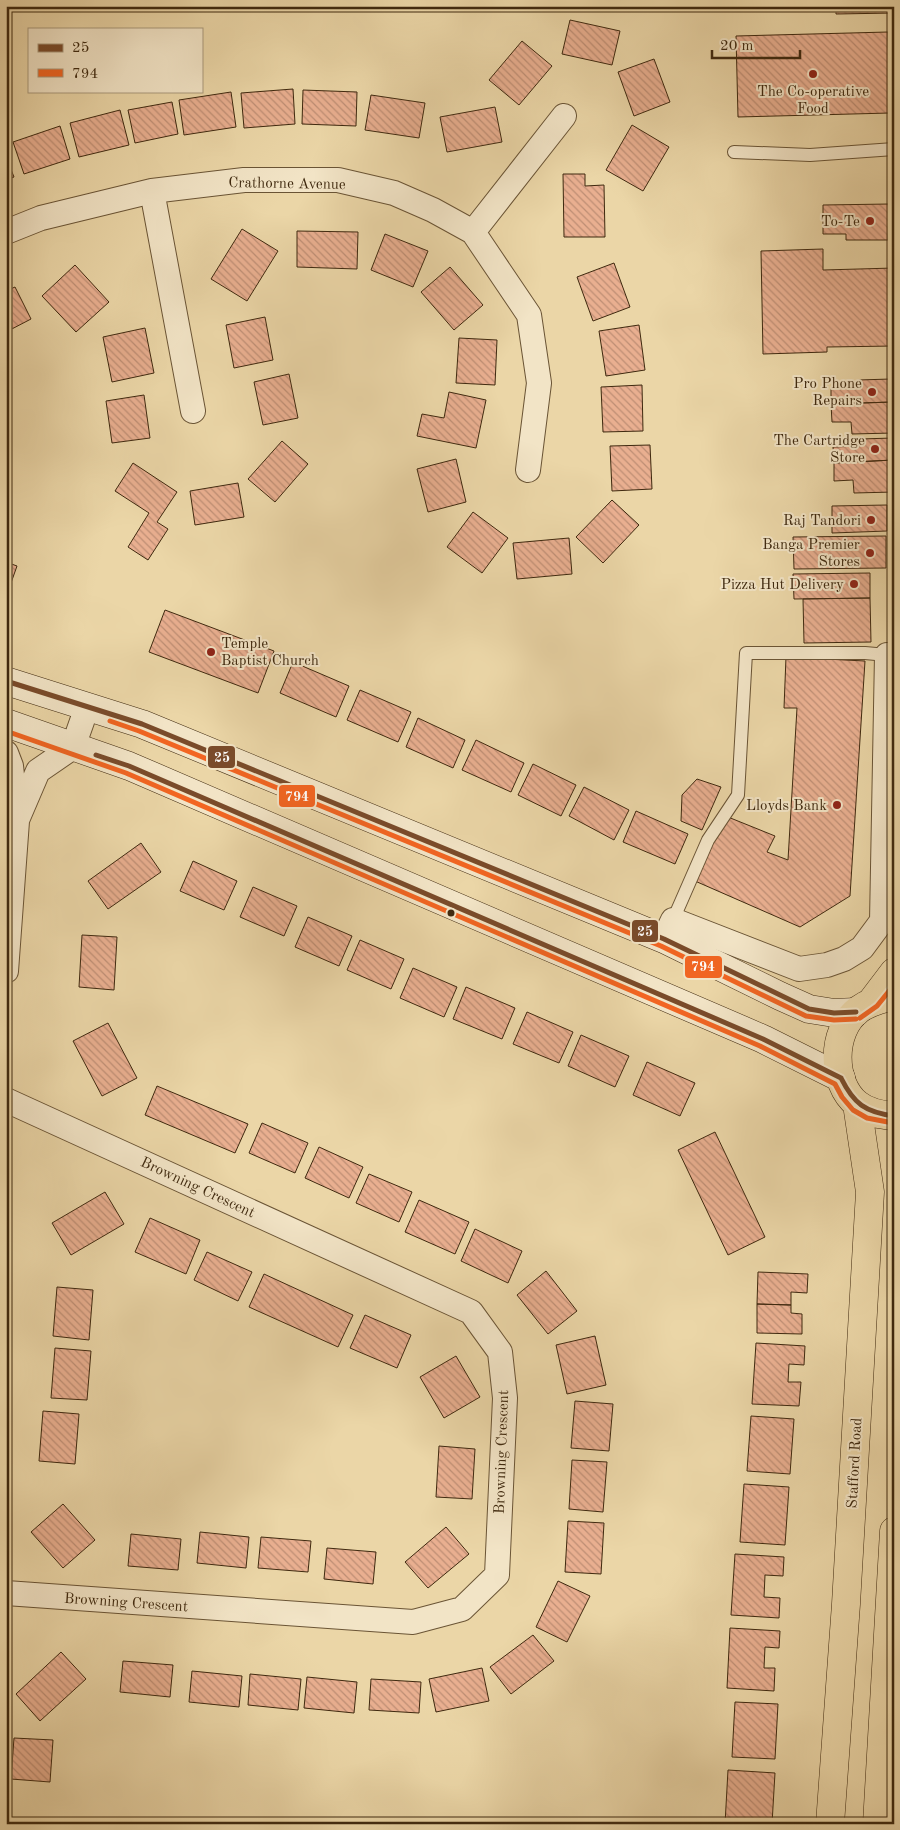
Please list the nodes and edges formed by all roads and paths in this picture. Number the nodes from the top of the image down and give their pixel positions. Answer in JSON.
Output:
{"nodes":[{"id":1,"x":564,"y":116,"type":"dead end"},
{"id":2,"x":894,"y":149,"type":"edge"},
{"id":3,"x":734,"y":152,"type":"dead end"},
{"id":4,"x":152,"y":191,"type":"junction"},
{"id":5,"x":6,"y":232,"type":"edge"},
{"id":6,"x":473,"y":232,"type":"junction"},
{"id":7,"x":193,"y":411,"type":"dead end"},
{"id":8,"x":528,"y":470,"type":"dead end"},
{"id":9,"x":890,"y":655,"type":"edge"},
{"id":10,"x":6,"y":682,"type":"edge"},
{"id":11,"x":87,"y":707,"type":"junction"},
{"id":12,"x":6,"y":723,"type":"edge"},
{"id":13,"x":73,"y":746,"type":"junction"},
{"id":14,"x":6,"y":753,"type":"edge"},
{"id":15,"x":17,"y":821,"type":"junction"},
{"id":16,"x":669,"y":930,"type":"junction"},
{"id":17,"x":6,"y":971,"type":"edge"},
{"id":18,"x":894,"y":972,"type":"edge"},
{"id":19,"x":874,"y":1003,"type":"edge"},
{"id":20,"x":840,"y":1078,"type":"junction"},
{"id":21,"x":6,"y":1100,"type":"edge"},
{"id":22,"x":857,"y":1104,"type":"junction"},
{"id":23,"x":894,"y":1116,"type":"edge"},
{"id":24,"x":894,"y":1531,"type":"edge"},
{"id":25,"x":6,"y":1593,"type":"edge"},
{"id":26,"x":830,"y":1824,"type":"edge"},
{"id":27,"x":877,"y":1824,"type":"edge"}],
"edges":[{"from":1,"to":6,"type":"street"},
{"from":2,"to":3,"type":"lane"},
{"from":4,"to":5,"type":"street","name":"Crathorne Avenue"},
{"from":4,"to":6,"type":"street","name":"Crathorne Avenue"},
{"from":4,"to":7,"type":"street"},
{"from":6,"to":8,"type":"street","name":"Crathorne Avenue"},
{"from":9,"to":16,"type":"lane"},
{"from":9,"to":16,"type":"street"},
{"from":10,"to":11,"type":"street"},
{"from":11,"to":13,"type":"street"},
{"from":11,"to":16,"type":"street"},
{"from":12,"to":13,"type":"street"},
{"from":13,"to":15,"type":"street"},
{"from":13,"to":20,"type":"street"},
{"from":14,"to":15,"type":"street"},
{"from":15,"to":17,"type":"street"},
{"from":16,"to":19,"type":"street"},
{"from":18,"to":19,"type":"highway"},
{"from":19,"to":20,"type":"highway"},
{"from":20,"to":22,"type":"highway"},
{"from":21,"to":25,"type":"street","name":"Browning Crescent"},
{"from":22,"to":23,"type":"highway"},
{"from":22,"to":26,"type":"highway","name":"Stafford Road"},
{"from":24,"to":27,"type":"highway"}]}
